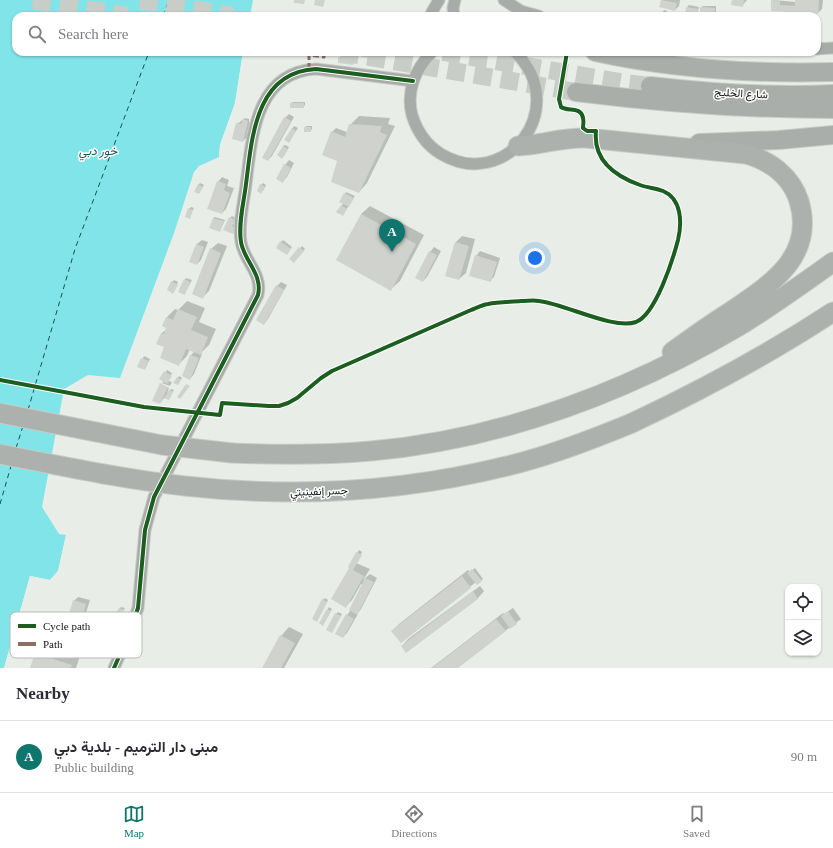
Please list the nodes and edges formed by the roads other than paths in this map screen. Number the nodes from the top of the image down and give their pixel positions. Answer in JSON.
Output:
{"nodes":[{"id":1,"x":439,"y":0,"type":"edge"},
{"id":2,"x":455,"y":0,"type":"edge"},
{"id":3,"x":504,"y":0,"type":"edge"},
{"id":4,"x":432,"y":12,"type":"edge"},
{"id":5,"x":454,"y":12,"type":"edge"},
{"id":6,"x":525,"y":12,"type":"edge"},
{"id":7,"x":833,"y":48,"type":"edge"},
{"id":8,"x":821,"y":49,"type":"edge"},
{"id":9,"x":421,"y":56,"type":"edge"},
{"id":10,"x":429,"y":56,"type":"edge"},
{"id":11,"x":518,"y":56,"type":"edge"},
{"id":12,"x":616,"y":56,"type":"edge"},
{"id":13,"x":420,"y":66,"type":"junction"},
{"id":14,"x":833,"y":72,"type":"edge"},
{"id":15,"x":413,"y":81,"type":"junction"},
{"id":16,"x":650,"y":86,"type":"tunnel mouth"},
{"id":17,"x":576,"y":92,"type":"tunnel mouth"},
{"id":18,"x":833,"y":94,"type":"edge"},
{"id":19,"x":696,"y":105,"type":"junction"},
{"id":20,"x":833,"y":109,"type":"edge"},
{"id":21,"x":833,"y":120,"type":"edge"},
{"id":22,"x":833,"y":134,"type":"edge"},
{"id":23,"x":518,"y":146,"type":"junction"},
{"id":24,"x":658,"y":146,"type":"junction"},
{"id":25,"x":833,"y":262,"type":"edge"},
{"id":26,"x":833,"y":312,"type":"edge"},
{"id":27,"x":641,"y":377,"type":"junction"},
{"id":28,"x":0,"y":413,"type":"edge"},
{"id":29,"x":0,"y":454,"type":"edge"},
{"id":30,"x":137,"y":612,"type":"edge"},
{"id":31,"x":118,"y":658,"type":"edge"},
{"id":32,"x":114,"y":668,"type":"edge"}],
"edges":[{"from":1,"to":4,"type":"street"},
{"from":2,"to":5,"type":"street"},
{"from":3,"to":6,"type":"street"},
{"from":7,"to":8,"type":"street"},
{"from":9,"to":13,"type":"street"},
{"from":10,"to":13,"type":"street"},
{"from":11,"to":23,"type":"street"},
{"from":12,"to":14,"type":"main road"},
{"from":13,"to":15,"type":"street"},
{"from":15,"to":23,"type":"street"},
{"from":15,"to":30,"type":"street"},
{"from":16,"to":18,"type":"main road","name":"شارع الخليج"},
{"from":17,"to":19,"type":"main road","name":"شارع الخليج"},
{"from":19,"to":20,"type":"main road","name":"شارع الخليج"},
{"from":19,"to":21,"type":"main road","name":"شارع الخليج"},
{"from":22,"to":24,"type":"main road"},
{"from":23,"to":24,"type":"highway"},
{"from":24,"to":27,"type":"highway"},
{"from":25,"to":27,"type":"highway"},
{"from":26,"to":29,"type":"highway","name":"جسر إنفينيتي","bridge":true},
{"from":27,"to":28,"type":"highway","bridge":true},
{"from":31,"to":32,"type":"street"}]}
